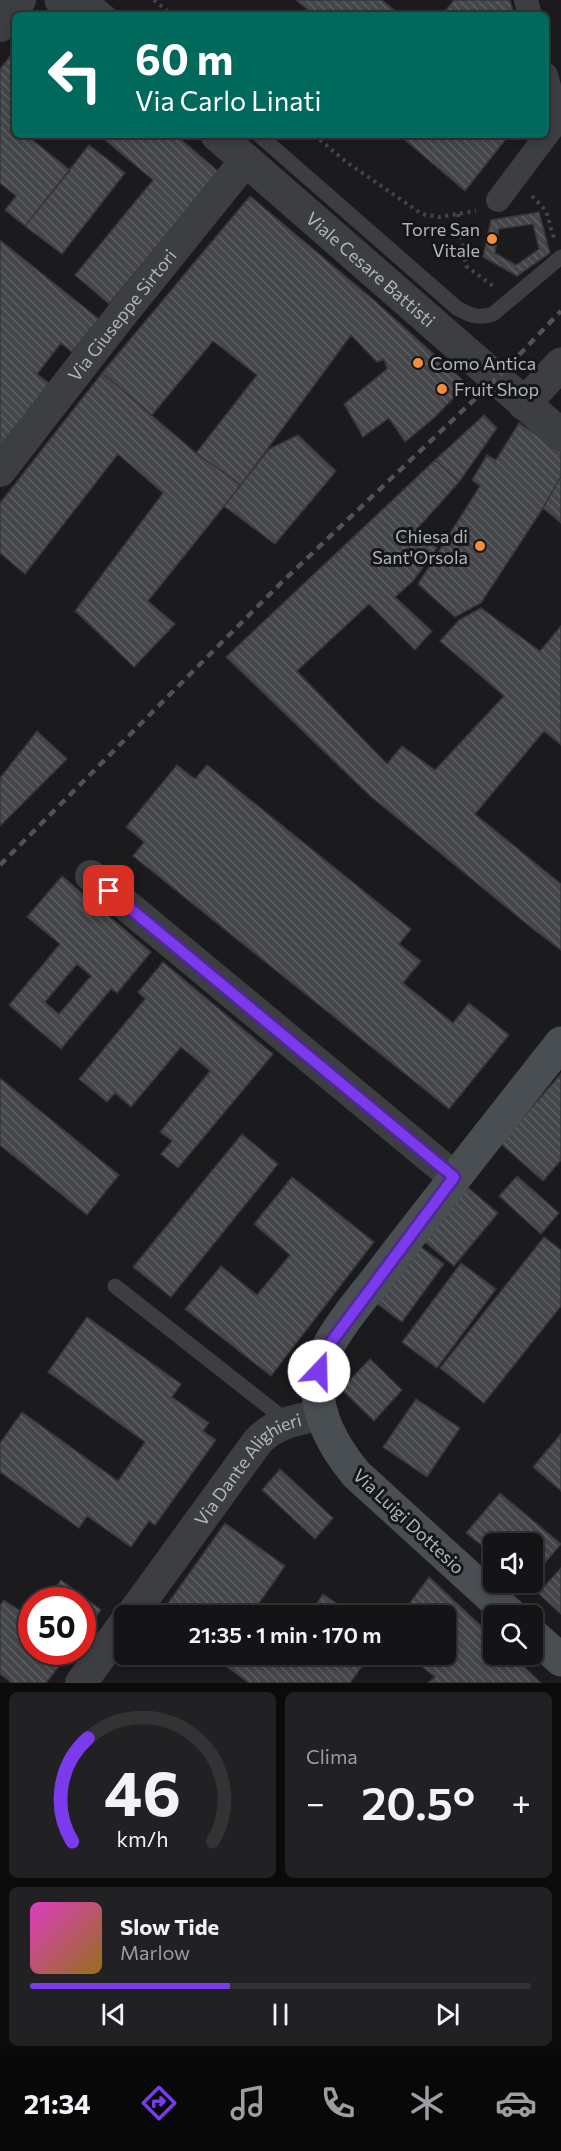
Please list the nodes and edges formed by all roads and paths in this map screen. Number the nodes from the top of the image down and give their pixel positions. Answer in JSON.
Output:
{"nodes":[{"id":1,"x":20,"y":0,"type":"edge"},
{"id":2,"x":61,"y":0,"type":"edge"},
{"id":3,"x":92,"y":0,"type":"edge"},
{"id":4,"x":154,"y":0,"type":"edge"},
{"id":5,"x":75,"y":12,"type":"edge"},
{"id":6,"x":106,"y":12,"type":"edge"},
{"id":7,"x":168,"y":12,"type":"edge"},
{"id":8,"x":0,"y":26,"type":"edge"},
{"id":9,"x":549,"y":86,"type":"edge"},
{"id":10,"x":549,"y":132,"type":"edge"},
{"id":11,"x":225,"y":138,"type":"edge"},
{"id":12,"x":318,"y":138,"type":"edge"},
{"id":13,"x":544,"y":138,"type":"edge"},
{"id":14,"x":252,"y":148,"type":"edge"},
{"id":15,"x":514,"y":178,"type":"junction"},
{"id":16,"x":498,"y":200,"type":"dead end"},
{"id":17,"x":561,"y":257,"type":"edge"},
{"id":18,"x":503,"y":307,"type":"junction"},
{"id":19,"x":561,"y":364,"type":"edge"},
{"id":20,"x":524,"y":404,"type":"junction"},
{"id":21,"x":561,"y":435,"type":"edge"},
{"id":22,"x":0,"y":471,"type":"edge"},
{"id":23,"x":91,"y":876,"type":"dead end"},
{"id":24,"x":561,"y":1043,"type":"edge"},
{"id":25,"x":454,"y":1177,"type":"junction"},
{"id":26,"x":115,"y":1286,"type":"dead end"},
{"id":27,"x":322,"y":1414,"type":"junction"},
{"id":28,"x":288,"y":1422,"type":"junction"},
{"id":29,"x":138,"y":1605,"type":"edge"},
{"id":30,"x":500,"y":1605,"type":"edge"},
{"id":31,"x":114,"y":1638,"type":"edge"},
{"id":32,"x":543,"y":1644,"type":"edge"},
{"id":33,"x":561,"y":1660,"type":"edge"},
{"id":34,"x":81,"y":1683,"type":"edge"}],
"edges":[{"from":1,"to":8,"type":"street"},
{"from":2,"to":5,"type":"street"},
{"from":3,"to":6,"type":"lane"},
{"from":4,"to":7,"type":"path"},
{"from":9,"to":10,"type":"street"},
{"from":11,"to":14,"type":"street","name":"Viale Cesare Battisti"},
{"from":12,"to":18,"type":"path"},
{"from":13,"to":15,"type":"street"},
{"from":14,"to":18,"type":"lane","name":"Viale Cesare Battisti"},
{"from":14,"to":20,"type":"street","name":"Viale Cesare Battisti"},
{"from":14,"to":22,"type":"street","name":"Via Giuseppe Sirtori"},
{"from":15,"to":16,"type":"street"},
{"from":15,"to":17,"type":"path"},
{"from":17,"to":18,"type":"lane"},
{"from":19,"to":20,"type":"street"},
{"from":20,"to":21,"type":"street","name":"Viale Cesare Battisti"},
{"from":23,"to":25,"type":"street"},
{"from":24,"to":25,"type":"main road","name":"Via Dante Alighieri"},
{"from":25,"to":27,"type":"main road","name":"Via Dante Alighieri"},
{"from":26,"to":28,"type":"lane"},
{"from":27,"to":28,"type":"street","name":"Via Dante Alighieri"},
{"from":27,"to":30,"type":"main road","name":"Via Luigi Dottesio"},
{"from":28,"to":29,"type":"street","name":"Via Dante Alighieri"},
{"from":31,"to":34,"type":"street"},
{"from":32,"to":33,"type":"main road"}]}
